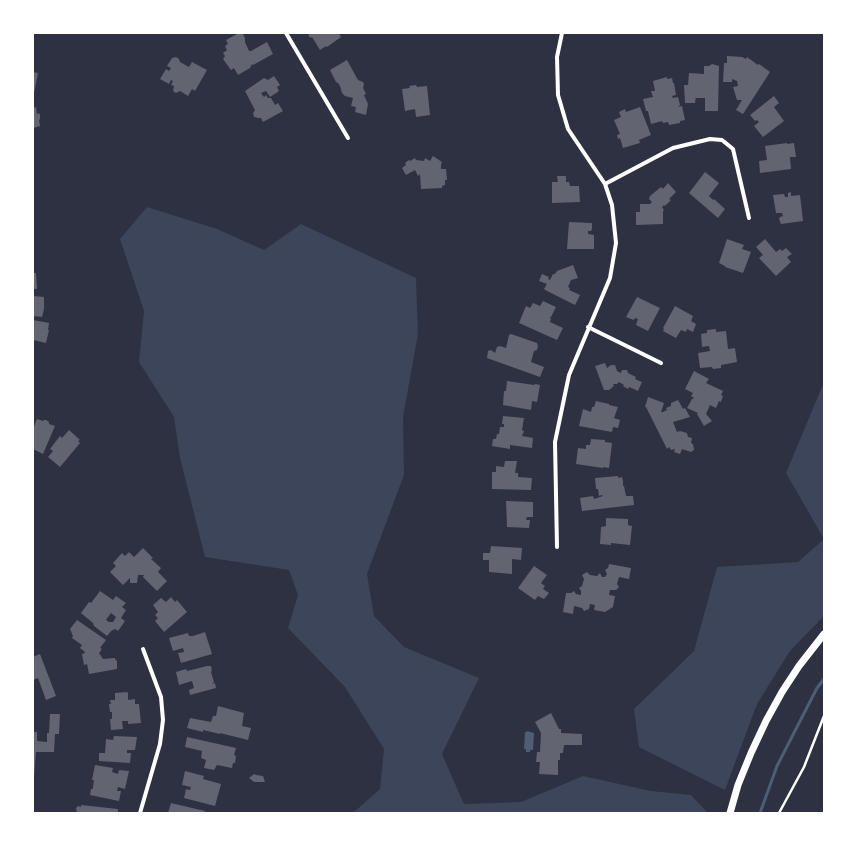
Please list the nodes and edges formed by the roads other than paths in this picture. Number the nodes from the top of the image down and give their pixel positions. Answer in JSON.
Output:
{"nodes":[{"id":1,"x":286,"y":33,"type":"edge"},
{"id":2,"x":562,"y":33,"type":"edge"},
{"id":3,"x":348,"y":138,"type":"dead end"},
{"id":4,"x":606,"y":184,"type":"junction"},
{"id":5,"x":749,"y":218,"type":"dead end"},
{"id":6,"x":588,"y":327,"type":"junction"},
{"id":7,"x":661,"y":363,"type":"dead end"},
{"id":8,"x":557,"y":547,"type":"dead end"},
{"id":9,"x":824,"y":634,"type":"edge"},
{"id":10,"x":144,"y":649,"type":"dead end"},
{"id":11,"x":824,"y":716,"type":"edge"},
{"id":12,"x":140,"y":813,"type":"edge"},
{"id":13,"x":730,"y":813,"type":"edge"},
{"id":14,"x":779,"y":813,"type":"edge"}],
"edges":[{"from":1,"to":3,"type":"street"},
{"from":2,"to":4,"type":"street"},
{"from":4,"to":5,"type":"street"},
{"from":4,"to":6,"type":"street"},
{"from":6,"to":7,"type":"street"},
{"from":6,"to":8,"type":"street"},
{"from":9,"to":13,"type":"main road"},
{"from":10,"to":12,"type":"street"},
{"from":11,"to":14,"type":"lane"}]}
